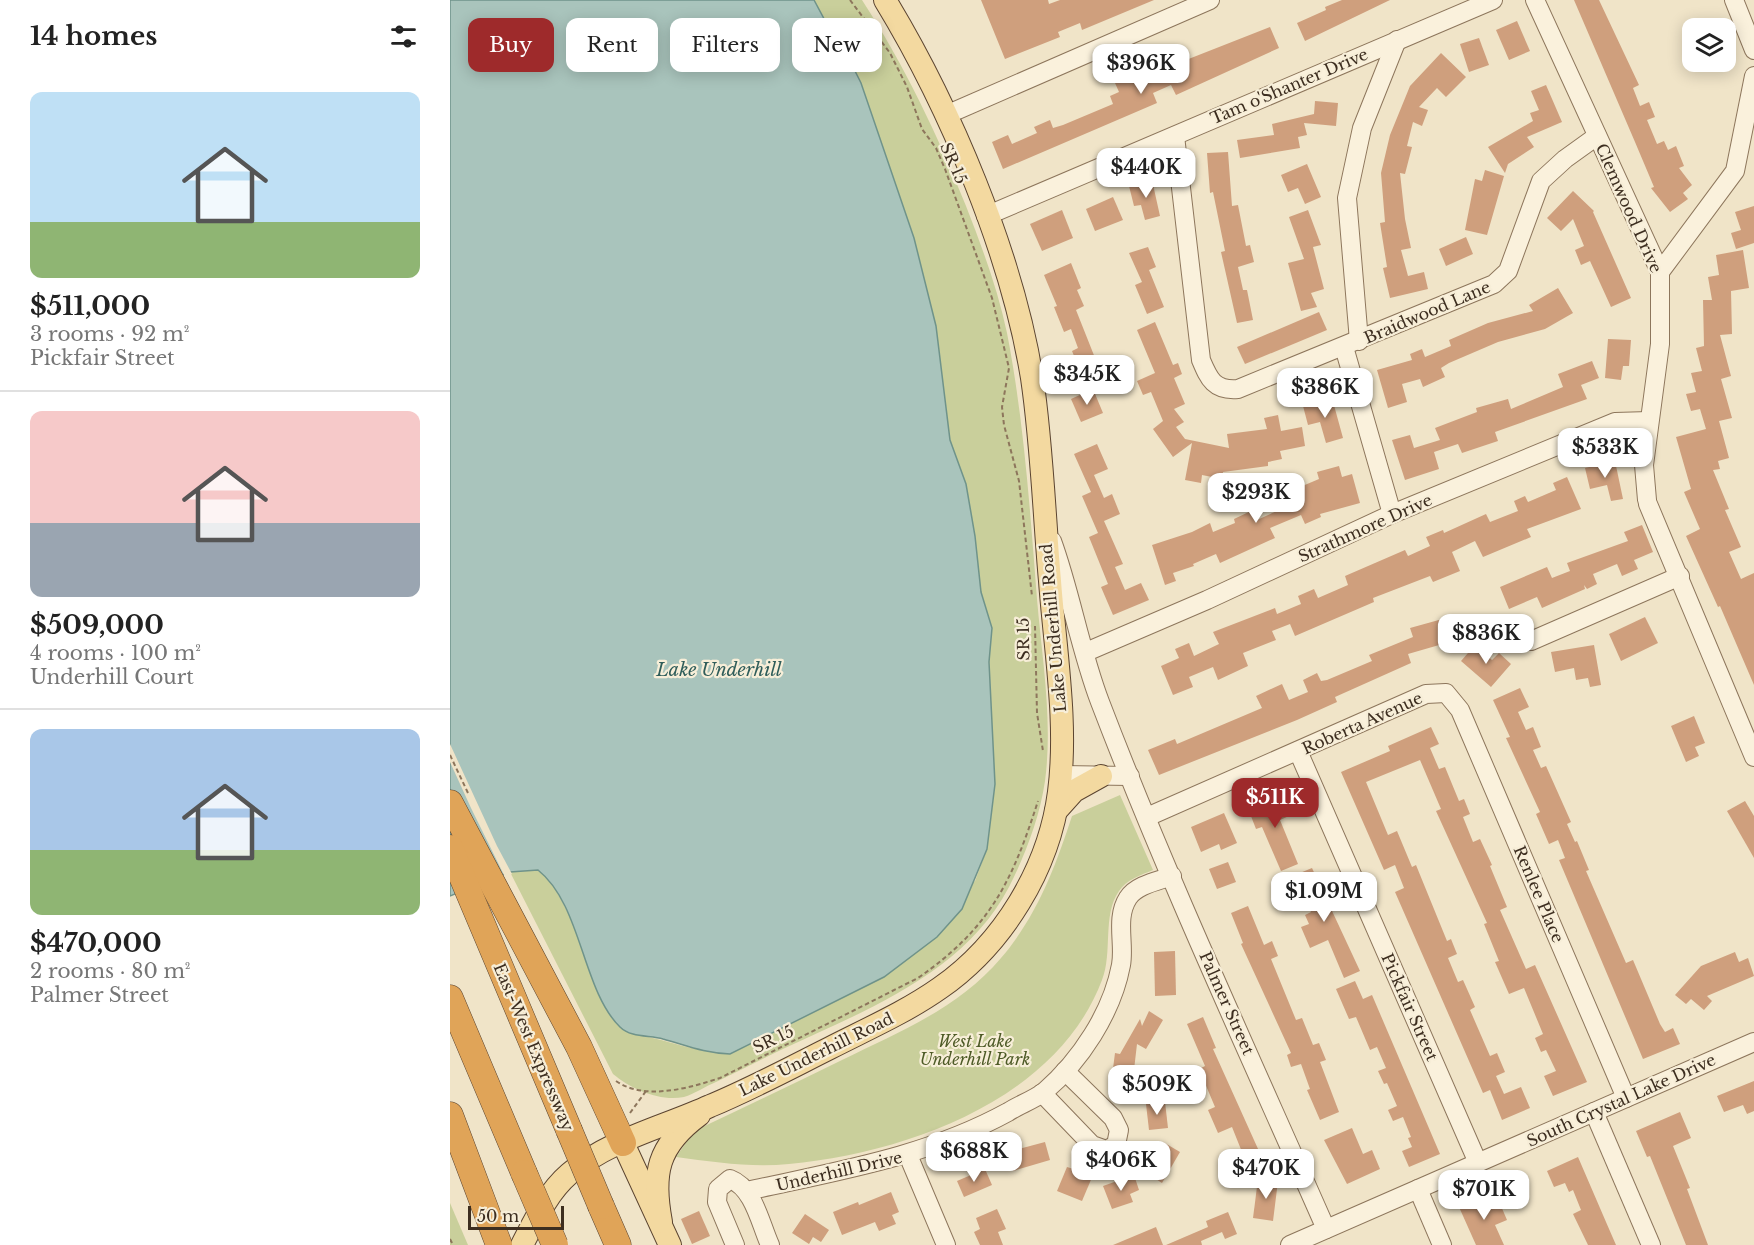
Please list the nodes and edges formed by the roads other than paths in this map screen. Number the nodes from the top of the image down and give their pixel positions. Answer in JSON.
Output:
{"nodes":[{"id":1,"x":885,"y":0,"type":"edge"},
{"id":2,"x":1210,"y":0,"type":"edge"},
{"id":3,"x":1494,"y":0,"type":"edge"},
{"id":4,"x":1535,"y":0,"type":"edge"},
{"id":5,"x":1734,"y":0,"type":"edge"},
{"id":6,"x":1397,"y":40,"type":"junction"},
{"id":7,"x":1754,"y":50,"type":"edge"},
{"id":8,"x":1754,"y":76,"type":"edge"},
{"id":9,"x":946,"y":115,"type":"junction"},
{"id":10,"x":1175,"y":136,"type":"junction"},
{"id":11,"x":1597,"y":136,"type":"junction"},
{"id":12,"x":986,"y":216,"type":"junction"},
{"id":13,"x":1660,"y":272,"type":"junction"},
{"id":14,"x":1352,"y":344,"type":"junction"},
{"id":15,"x":1649,"y":420,"type":"junction"},
{"id":16,"x":1392,"y":514,"type":"junction"},
{"id":17,"x":1045,"y":521,"type":"junction"},
{"id":18,"x":1680,"y":576,"type":"junction"},
{"id":19,"x":1531,"y":641,"type":"dead end"},
{"id":20,"x":1086,"y":652,"type":"junction"},
{"id":21,"x":1446,"y":693,"type":"joint"},
{"id":22,"x":1298,"y":751,"type":"junction"},
{"id":23,"x":1754,"y":757,"type":"edge"},
{"id":24,"x":1061,"y":775,"type":"junction"},
{"id":25,"x":1101,"y":776,"type":"junction"},
{"id":26,"x":1130,"y":776,"type":"junction"},
{"id":27,"x":450,"y":803,"type":"edge"},
{"id":28,"x":1056,"y":811,"type":"junction"},
{"id":29,"x":1147,"y":817,"type":"junction"},
{"id":30,"x":450,"y":848,"type":"edge"},
{"id":31,"x":1172,"y":876,"type":"junction"},
{"id":32,"x":450,"y":998,"type":"edge"},
{"id":33,"x":1754,"y":1042,"type":"edge"},
{"id":34,"x":1065,"y":1071,"type":"junction"},
{"id":35,"x":1042,"y":1093,"type":"junction"},
{"id":36,"x":1626,"y":1098,"type":"junction"},
{"id":37,"x":710,"y":1107,"type":"junction"},
{"id":38,"x":1594,"y":1112,"type":"junction"},
{"id":39,"x":450,"y":1115,"type":"edge"},
{"id":40,"x":623,"y":1143,"type":"junction"},
{"id":41,"x":908,"y":1155,"type":"junction"},
{"id":42,"x":1478,"y":1163,"type":"junction"},
{"id":43,"x":1418,"y":1189,"type":"junction"},
{"id":44,"x":747,"y":1191,"type":"junction"},
{"id":45,"x":661,"y":1222,"type":"junction"},
{"id":46,"x":1326,"y":1229,"type":"junction"},
{"id":47,"x":499,"y":1245,"type":"edge"},
{"id":48,"x":522,"y":1245,"type":"edge"},
{"id":49,"x":555,"y":1245,"type":"edge"},
{"id":50,"x":618,"y":1245,"type":"edge"},
{"id":51,"x":670,"y":1245,"type":"edge"},
{"id":52,"x":735,"y":1245,"type":"edge"},
{"id":53,"x":770,"y":1245,"type":"edge"},
{"id":54,"x":946,"y":1245,"type":"edge"},
{"id":55,"x":1290,"y":1245,"type":"edge"},
{"id":56,"x":1442,"y":1245,"type":"edge"},
{"id":57,"x":1651,"y":1245,"type":"edge"}],
"edges":[{"from":1,"to":9,"type":"main road","name":"Lake Underhill Road","number":"SR 15"},
{"from":2,"to":9,"type":"street"},
{"from":3,"to":6,"type":"street","name":"Tam o'Shanter Drive"},
{"from":4,"to":11,"type":"street","name":"Clemwood Drive"},
{"from":5,"to":7,"type":"street"},
{"from":6,"to":10,"type":"street","name":"Tam o'Shanter Drive"},
{"from":6,"to":14,"type":"street"},
{"from":8,"to":13,"type":"street"},
{"from":9,"to":12,"type":"main road","name":"Lake Underhill Road","number":"SR 15"},
{"from":10,"to":12,"type":"street","name":"Tam o'Shanter Drive"},
{"from":10,"to":14,"type":"street","name":"Braidwood Lane"},
{"from":11,"to":13,"type":"street","name":"Clemwood Drive"},
{"from":11,"to":14,"type":"street","name":"Braidwood Lane"},
{"from":12,"to":17,"type":"main road","name":"Lake Underhill Road","number":"SR 15"},
{"from":13,"to":15,"type":"street","name":"Clemwood Drive"},
{"from":14,"to":16,"type":"street"},
{"from":15,"to":16,"type":"street","name":"Strathmore Drive"},
{"from":15,"to":18,"type":"street","name":"Clemwood Drive"},
{"from":16,"to":20,"type":"street","name":"Strathmore Drive"},
{"from":17,"to":20,"type":"street","name":"Palmer Street"},
{"from":17,"to":24,"type":"main road","name":"Lake Underhill Road","number":"SR 15"},
{"from":18,"to":19,"type":"street"},
{"from":18,"to":23,"type":"street","name":"Clemwood Drive"},
{"from":20,"to":26,"type":"street","name":"Palmer Street"},
{"from":21,"to":22,"type":"street","name":"Roberta Avenue"},
{"from":21,"to":36,"type":"street","name":"Renlee Place"},
{"from":22,"to":29,"type":"street","name":"Roberta Avenue"},
{"from":22,"to":42,"type":"street","name":"Pickfair Street"},
{"from":24,"to":25,"type":"street"},
{"from":24,"to":28,"type":"main road","name":"Lake Underhill Road","number":"SR 15"},
{"from":25,"to":26,"type":"street"},
{"from":25,"to":28,"type":"main road"},
{"from":26,"to":29,"type":"street","name":"Palmer Street"},
{"from":27,"to":40,"type":"highway"},
{"from":28,"to":37,"type":"main road","name":"Lake Underhill Road","number":"SR 15"},
{"from":29,"to":31,"type":"street","name":"Palmer Street"},
{"from":30,"to":50,"type":"highway","name":"East-West Expressway","bridge":true},
{"from":31,"to":34,"type":"street","name":"Underhill Drive"},
{"from":31,"to":46,"type":"street","name":"Palmer Street"},
{"from":32,"to":49,"type":"highway","bridge":true},
{"from":33,"to":36,"type":"street","name":"South Crystal Lake Drive"},
{"from":34,"to":35,"type":"street","name":"Underhill Drive"},
{"from":34,"to":35,"type":"street"},
{"from":35,"to":41,"type":"street","name":"Underhill Drive"},
{"from":36,"to":38,"type":"street","name":"South Crystal Lake Drive"},
{"from":37,"to":40,"type":"main road","name":"Lake Underhill Road","number":"SR 15"},
{"from":37,"to":45,"type":"main road","name":"Lake Underhill Road","number":"SR 15"},
{"from":38,"to":42,"type":"street","name":"South Crystal Lake Drive"},
{"from":38,"to":57,"type":"street"},
{"from":39,"to":47,"type":"highway"},
{"from":40,"to":45,"type":"main road"},
{"from":40,"to":48,"type":"main road","name":"Lake Underhill Road","number":"SR 15"},
{"from":41,"to":44,"type":"street","name":"Underhill Drive"},
{"from":41,"to":54,"type":"street"},
{"from":42,"to":43,"type":"street","name":"South Crystal Lake Drive"},
{"from":43,"to":46,"type":"street","name":"South Crystal Lake Drive"},
{"from":43,"to":56,"type":"street"},
{"from":44,"to":52,"type":"street"},
{"from":44,"to":53,"type":"street"},
{"from":45,"to":51,"type":"main road","number":"SR 15"},
{"from":46,"to":55,"type":"street","name":"South Crystal Lake Drive"}]}
